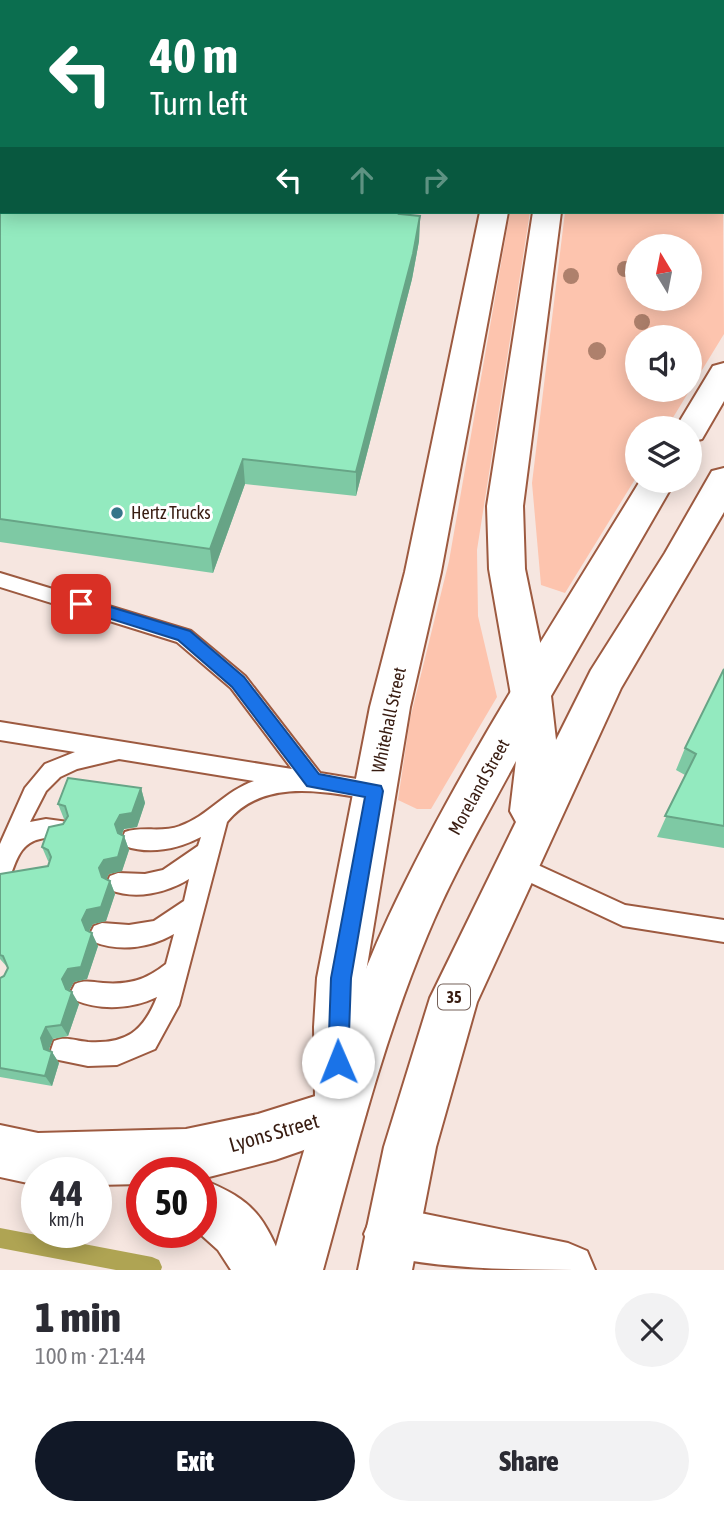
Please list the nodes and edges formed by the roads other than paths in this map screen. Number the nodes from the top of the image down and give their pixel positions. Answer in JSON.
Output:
{"nodes":[{"id":1,"x":494,"y":214,"type":"edge"},
{"id":2,"x":547,"y":214,"type":"edge"},
{"id":3,"x":724,"y":373,"type":"edge"},
{"id":4,"x":698,"y":416,"type":"edge"},
{"id":5,"x":724,"y":480,"type":"edge"},
{"id":6,"x":651,"y":493,"type":"edge"},
{"id":7,"x":0,"y":580,"type":"edge"},
{"id":8,"x":531,"y":695,"type":"junction"},
{"id":9,"x":0,"y":731,"type":"edge"},
{"id":10,"x":130,"y":751,"type":"junction"},
{"id":11,"x":313,"y":781,"type":"junction"},
{"id":12,"x":375,"y":791,"type":"junction"},
{"id":13,"x":228,"y":804,"type":"junction"},
{"id":14,"x":60,"y":829,"type":"edge"},
{"id":15,"x":133,"y":839,"type":"dead end"},
{"id":16,"x":12,"y":844,"type":"junction"},
{"id":17,"x":208,"y":852,"type":"junction"},
{"id":18,"x":518,"y":860,"type":"junction"},
{"id":19,"x":30,"y":870,"type":"edge"},
{"id":20,"x":3,"y":875,"type":"edge"},
{"id":21,"x":118,"y":884,"type":"dead end"},
{"id":22,"x":193,"y":907,"type":"junction"},
{"id":23,"x":724,"y":931,"type":"edge"},
{"id":24,"x":102,"y":934,"type":"dead end"},
{"id":25,"x":177,"y":970,"type":"junction"},
{"id":26,"x":83,"y":992,"type":"dead end"},
{"id":27,"x":64,"y":1050,"type":"dead end"},
{"id":28,"x":341,"y":1113,"type":"junction"},
{"id":29,"x":20,"y":1154,"type":"edge"},
{"id":30,"x":217,"y":1212,"type":"edge"},
{"id":31,"x":388,"y":1252,"type":"edge"},
{"id":32,"x":259,"y":1270,"type":"edge"},
{"id":33,"x":296,"y":1270,"type":"edge"},
{"id":34,"x":568,"y":1270,"type":"edge"}],
"edges":[{"from":1,"to":12,"type":"main road","name":"Whitehall Street"},
{"from":2,"to":8,"type":"main road","number":"35"},
{"from":3,"to":4,"type":"main road"},
{"from":5,"to":18,"type":"main road"},
{"from":6,"to":8,"type":"main road","name":"Moreland Street"},
{"from":7,"to":11,"type":"lane"},
{"from":8,"to":18,"type":"main road","number":"35"},
{"from":8,"to":28,"type":"main road","name":"Moreland Street"},
{"from":9,"to":10,"type":"lane"},
{"from":10,"to":11,"type":"lane"},
{"from":10,"to":16,"type":"lane"},
{"from":11,"to":12,"type":"lane"},
{"from":11,"to":13,"type":"lane"},
{"from":12,"to":28,"type":"main road","name":"Whitehall Street"},
{"from":13,"to":15,"type":"lane"},
{"from":13,"to":17,"type":"lane"},
{"from":14,"to":16,"type":"lane"},
{"from":16,"to":20,"type":"lane"},
{"from":17,"to":21,"type":"lane"},
{"from":17,"to":22,"type":"lane"},
{"from":18,"to":23,"type":"lane"},
{"from":18,"to":31,"type":"main road","number":"35"},
{"from":19,"to":20,"type":"lane"},
{"from":22,"to":24,"type":"lane"},
{"from":22,"to":25,"type":"lane"},
{"from":25,"to":26,"type":"lane"},
{"from":25,"to":27,"type":"lane"},
{"from":28,"to":29,"type":"main road","name":"Lyons Street"},
{"from":28,"to":33,"type":"main road","name":"Whitehall Street"},
{"from":30,"to":32,"type":"main road"},
{"from":31,"to":34,"type":"main road"}]}
